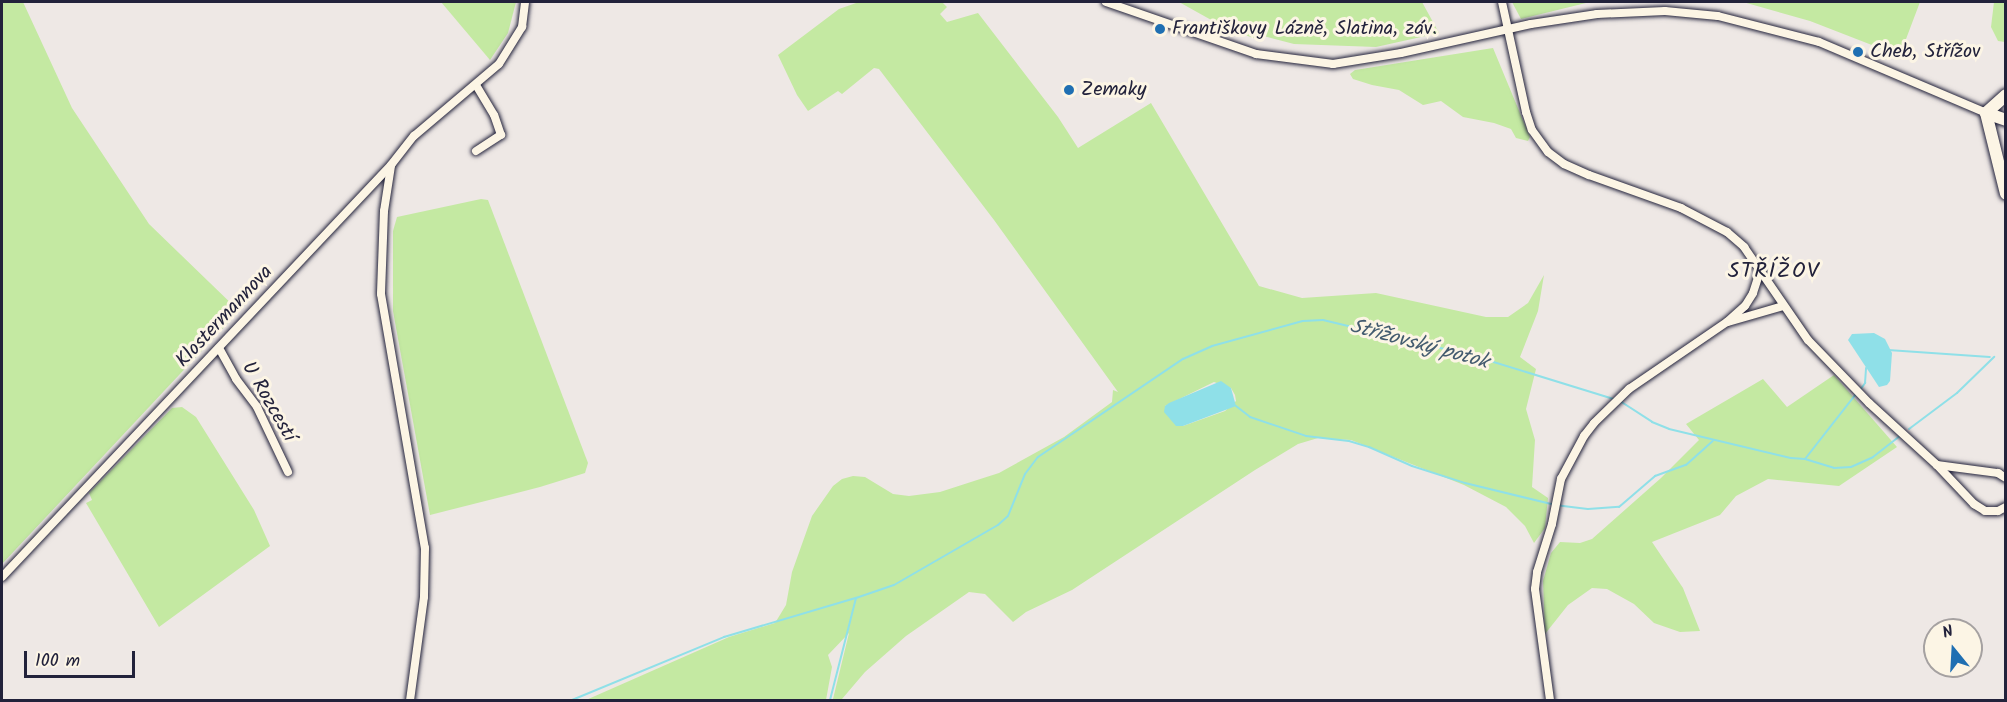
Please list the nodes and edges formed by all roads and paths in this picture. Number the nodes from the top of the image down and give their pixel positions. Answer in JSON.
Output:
{"nodes":[{"id":1,"x":525,"y":2,"type":"edge"},
{"id":2,"x":1106,"y":2,"type":"edge"},
{"id":3,"x":1502,"y":2,"type":"edge"},
{"id":4,"x":1506,"y":30,"type":"junction"},
{"id":5,"x":476,"y":85,"type":"junction"},
{"id":6,"x":2006,"y":95,"type":"edge"},
{"id":7,"x":1986,"y":113,"type":"junction"},
{"id":8,"x":2006,"y":120,"type":"edge"},
{"id":9,"x":476,"y":151,"type":"dead end"},
{"id":10,"x":391,"y":165,"type":"junction"},
{"id":11,"x":2006,"y":194,"type":"edge"},
{"id":12,"x":1761,"y":272,"type":"junction"},
{"id":13,"x":1783,"y":306,"type":"junction"},
{"id":14,"x":1727,"y":322,"type":"junction"},
{"id":15,"x":219,"y":348,"type":"junction"},
{"id":16,"x":1937,"y":465,"type":"junction"},
{"id":17,"x":288,"y":472,"type":"dead end"},
{"id":18,"x":2006,"y":478,"type":"edge"},
{"id":19,"x":2006,"y":507,"type":"edge"},
{"id":20,"x":2,"y":577,"type":"edge"},
{"id":21,"x":410,"y":700,"type":"edge"},
{"id":22,"x":1550,"y":700,"type":"edge"}],
"edges":[{"from":1,"to":5,"type":"street","name":"Klostermannova"},
{"from":2,"to":4,"type":"street"},
{"from":3,"to":4,"type":"street"},
{"from":4,"to":7,"type":"street"},
{"from":4,"to":12,"type":"street"},
{"from":5,"to":9,"type":"street"},
{"from":5,"to":10,"type":"street","name":"Klostermannova"},
{"from":6,"to":7,"type":"highway"},
{"from":7,"to":8,"type":"highway"},
{"from":7,"to":11,"type":"highway"},
{"from":10,"to":15,"type":"street","name":"Klostermannova"},
{"from":10,"to":21,"type":"street"},
{"from":12,"to":13,"type":"street"},
{"from":12,"to":14,"type":"street"},
{"from":13,"to":14,"type":"street"},
{"from":13,"to":16,"type":"street"},
{"from":14,"to":22,"type":"street"},
{"from":15,"to":17,"type":"street","name":"U Rozcestí"},
{"from":15,"to":20,"type":"street","name":"Klostermannova"},
{"from":16,"to":18,"type":"street"},
{"from":16,"to":19,"type":"street"}]}
